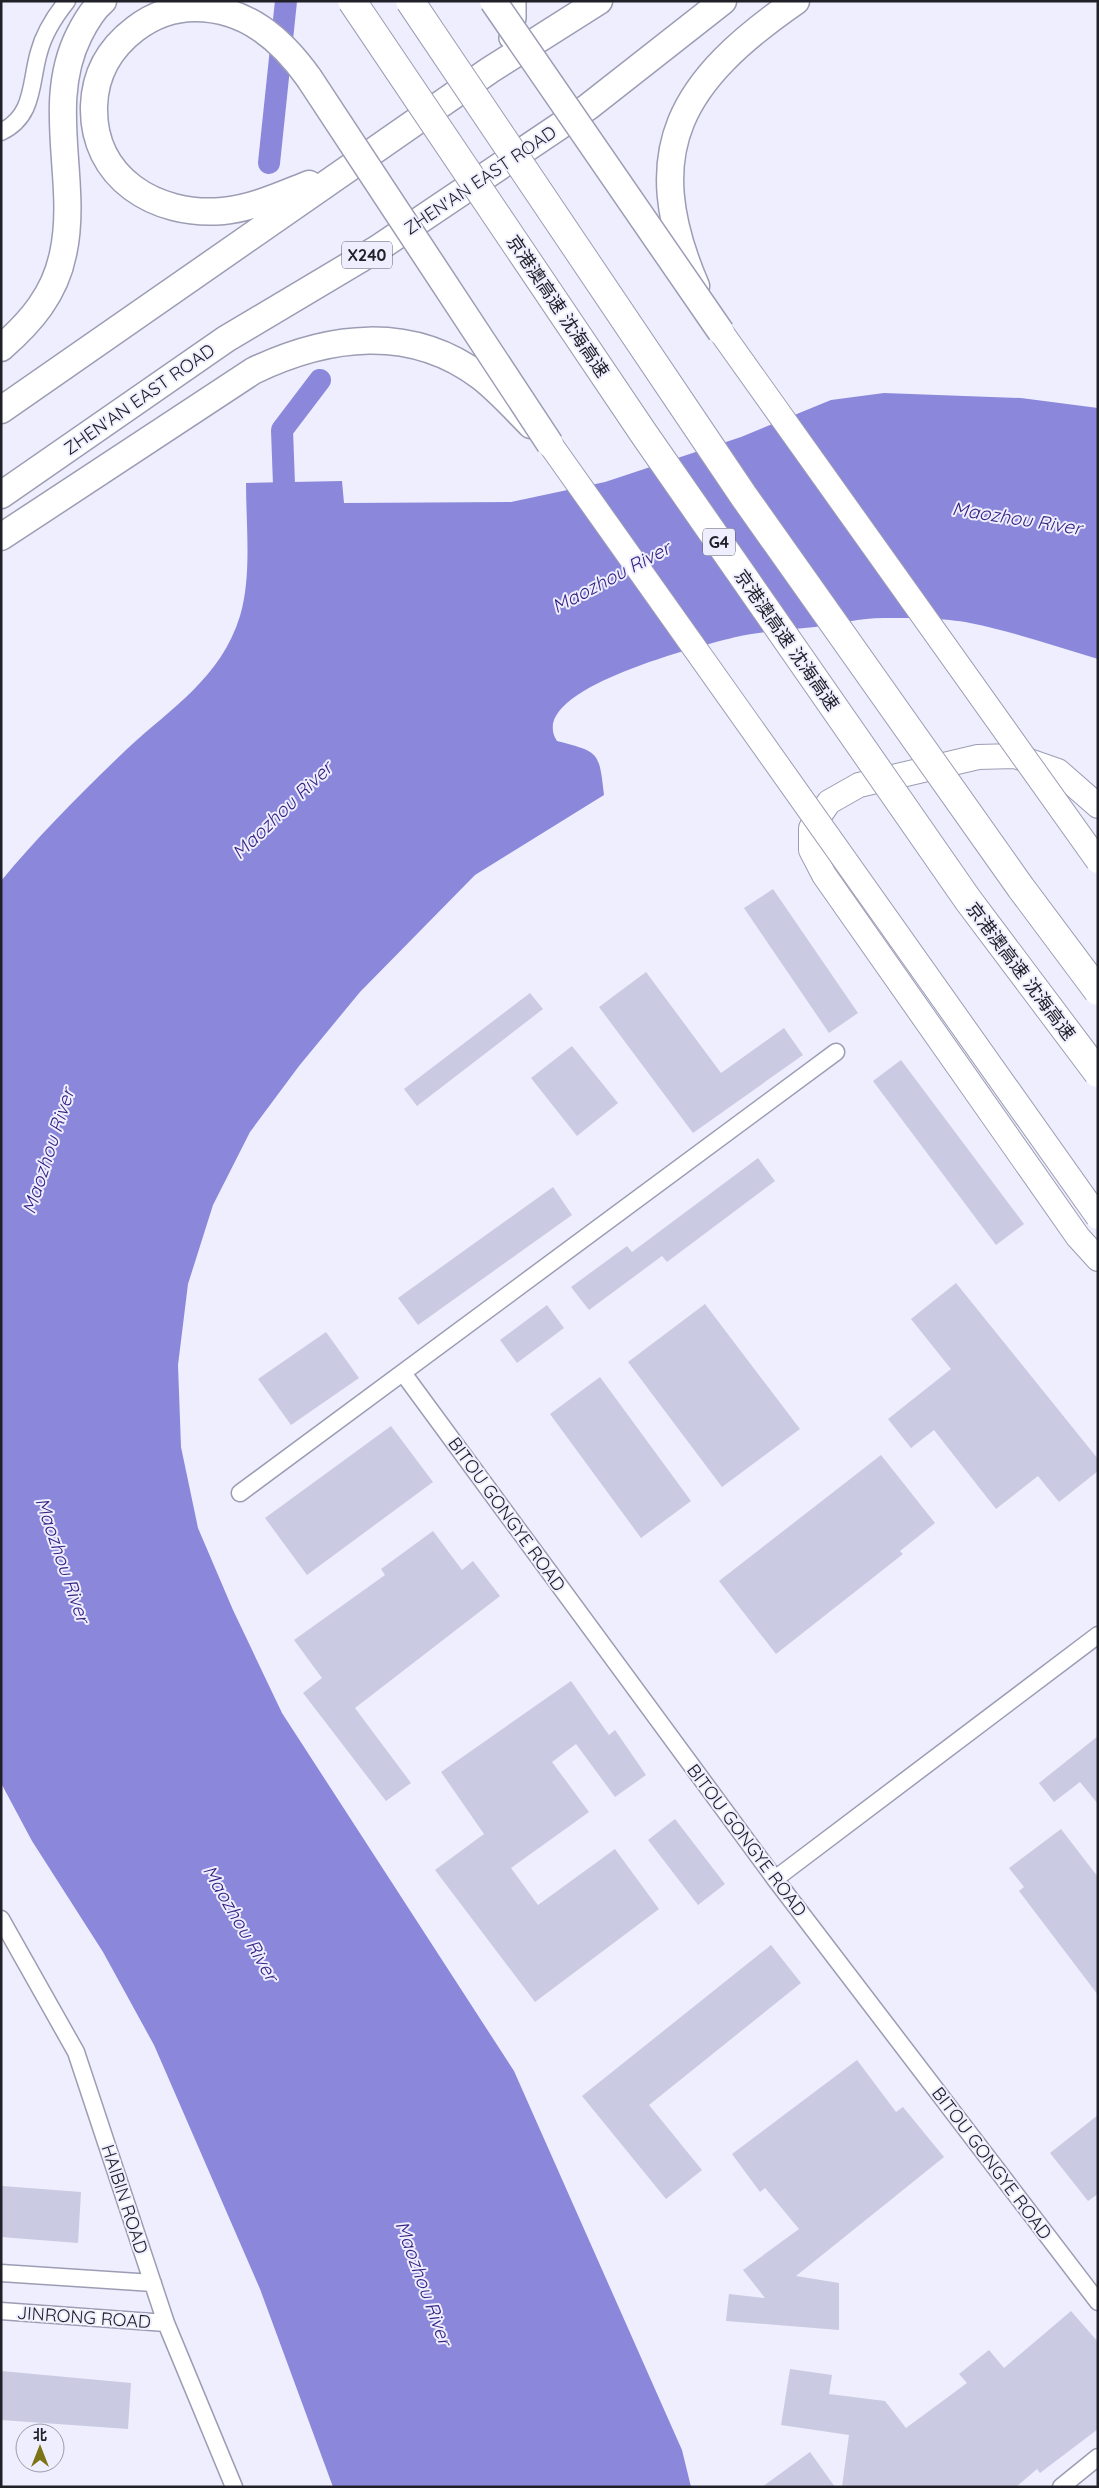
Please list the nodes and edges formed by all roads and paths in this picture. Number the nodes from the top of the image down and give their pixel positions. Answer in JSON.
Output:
{"nodes":[{"id":1,"x":67,"y":1,"type":"edge"},
{"id":2,"x":103,"y":1,"type":"edge"},
{"id":3,"x":352,"y":1,"type":"edge"},
{"id":4,"x":410,"y":1,"type":"edge"},
{"id":5,"x":493,"y":1,"type":"edge"},
{"id":6,"x":516,"y":1,"type":"edge"},
{"id":7,"x":599,"y":1,"type":"edge"},
{"id":8,"x":723,"y":1,"type":"edge"},
{"id":9,"x":796,"y":1,"type":"edge"},
{"id":10,"x":490,"y":70,"type":"junction"},
{"id":11,"x":1,"y":132,"type":"edge"},
{"id":12,"x":352,"y":167,"type":"junction"},
{"id":13,"x":721,"y":332,"type":"junction"},
{"id":14,"x":1,"y":348,"type":"edge"},
{"id":15,"x":1,"y":410,"type":"edge"},
{"id":16,"x":550,"y":444,"type":"junction"},
{"id":17,"x":1,"y":494,"type":"edge"},
{"id":18,"x":1,"y":537,"type":"edge"},
{"id":19,"x":1098,"y":806,"type":"edge"},
{"id":20,"x":1098,"y":861,"type":"edge"},
{"id":21,"x":1098,"y":991,"type":"edge"},
{"id":22,"x":836,"y":1052,"type":"dead end"},
{"id":23,"x":1098,"y":1073,"type":"edge"},
{"id":24,"x":1098,"y":1217,"type":"edge"},
{"id":25,"x":1098,"y":1259,"type":"edge"},
{"id":26,"x":404,"y":1373,"type":"junction"},
{"id":27,"x":240,"y":1493,"type":"dead end"},
{"id":28,"x":1098,"y":1635,"type":"edge"},
{"id":29,"x":775,"y":1879,"type":"junction"},
{"id":30,"x":1,"y":1919,"type":"edge"},
{"id":31,"x":1,"y":2272,"type":"edge"},
{"id":32,"x":153,"y":2283,"type":"junction"},
{"id":33,"x":1098,"y":2302,"type":"edge"},
{"id":34,"x":1,"y":2311,"type":"edge"},
{"id":35,"x":166,"y":2323,"type":"junction"},
{"id":36,"x":1098,"y":2457,"type":"edge"},
{"id":37,"x":234,"y":2487,"type":"edge"},
{"id":38,"x":1060,"y":2487,"type":"edge"}],
"edges":[{"from":1,"to":11,"type":"street"},
{"from":2,"to":14,"type":"main road"},
{"from":3,"to":23,"type":"highway","name":"京港澳高速 沈海高速","number":"G4","bridge":true},
{"from":4,"to":21,"type":"highway","number":"G4","bridge":true},
{"from":5,"to":13,"type":"main road","bridge":true},
{"from":6,"to":10,"type":"street"},
{"from":7,"to":10,"type":"main road"},
{"from":8,"to":17,"type":"main road","name":"ZHEN'AN EAST ROAD","number":"X240"},
{"from":9,"to":13,"type":"main road","bridge":true},
{"from":10,"to":12,"type":"main road"},
{"from":12,"to":15,"type":"main road"},
{"from":12,"to":16,"type":"main road","bridge":true},
{"from":13,"to":20,"type":"main road","bridge":true},
{"from":16,"to":18,"type":"main road","bridge":true},
{"from":16,"to":24,"type":"main road","bridge":true},
{"from":19,"to":25,"type":"main road"},
{"from":22,"to":26,"type":"street"},
{"from":26,"to":27,"type":"street"},
{"from":26,"to":29,"type":"street","name":"BITOU GONGYE ROAD"},
{"from":28,"to":29,"type":"street"},
{"from":29,"to":33,"type":"street","name":"BITOU GONGYE ROAD"},
{"from":30,"to":32,"type":"street","name":"HAIBIN ROAD"},
{"from":31,"to":32,"type":"street"},
{"from":32,"to":35,"type":"street","name":"HAIBIN ROAD"},
{"from":34,"to":35,"type":"street","name":"JINRONG ROAD"},
{"from":35,"to":37,"type":"street","name":"HAIBIN ROAD"},
{"from":36,"to":38,"type":"street"}]}
